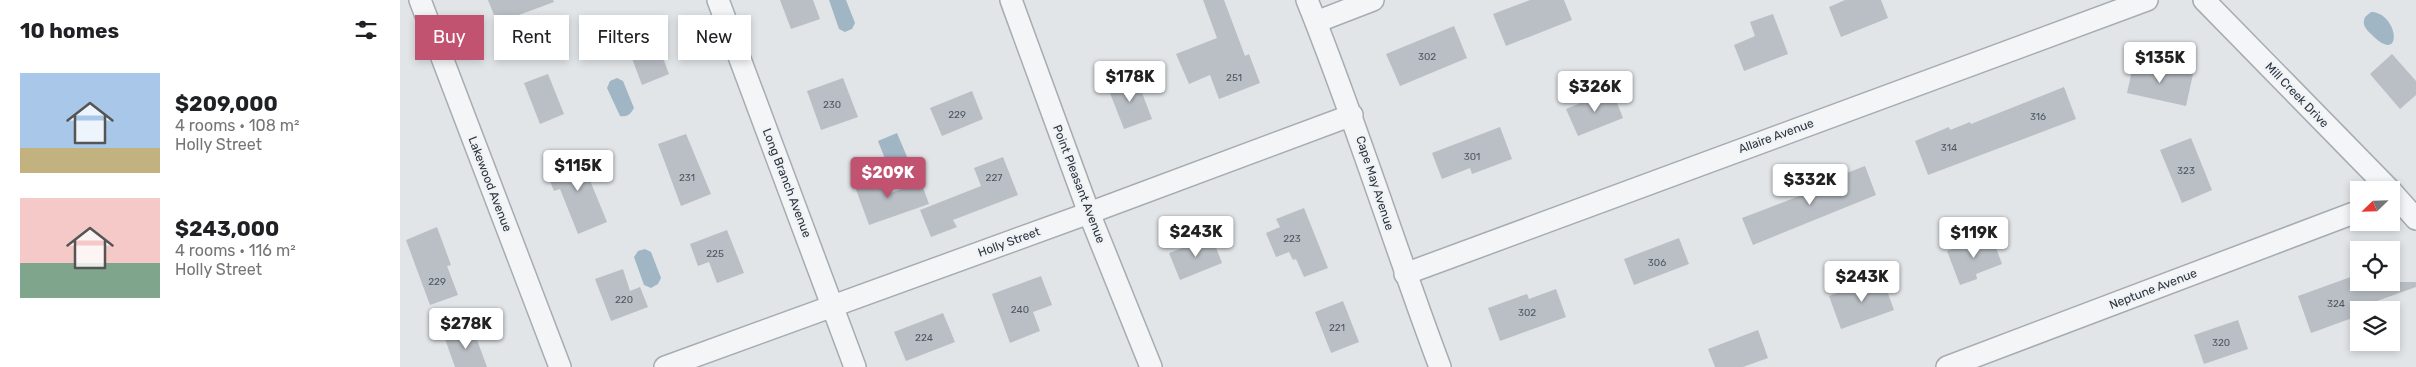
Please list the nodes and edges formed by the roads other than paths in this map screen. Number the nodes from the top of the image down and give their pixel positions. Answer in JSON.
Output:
{"nodes":[{"id":1,"x":420,"y":0,"type":"edge"},
{"id":2,"x":718,"y":0,"type":"edge"},
{"id":3,"x":1011,"y":0,"type":"edge"},
{"id":4,"x":1307,"y":0,"type":"edge"},
{"id":5,"x":1373,"y":0,"type":"edge"},
{"id":6,"x":2147,"y":0,"type":"edge"},
{"id":7,"x":2204,"y":0,"type":"edge"},
{"id":8,"x":1316,"y":22,"type":"junction"},
{"id":9,"x":1352,"y":115,"type":"junction"},
{"id":10,"x":2379,"y":181,"type":"edge"},
{"id":11,"x":2400,"y":202,"type":"edge"},
{"id":12,"x":1090,"y":213,"type":"junction"},
{"id":13,"x":2350,"y":214,"type":"edge"},
{"id":14,"x":2416,"y":218,"type":"edge"},
{"id":15,"x":1405,"y":274,"type":"junction"},
{"id":16,"x":833,"y":306,"type":"junction"},
{"id":17,"x":560,"y":367,"type":"edge"},
{"id":18,"x":665,"y":367,"type":"edge"},
{"id":19,"x":855,"y":367,"type":"edge"},
{"id":20,"x":1151,"y":367,"type":"edge"},
{"id":21,"x":1440,"y":367,"type":"edge"},
{"id":22,"x":1947,"y":367,"type":"edge"}],
"edges":[{"from":1,"to":17,"type":"street","name":"Lakewood Avenue"},
{"from":2,"to":16,"type":"street","name":"Long Branch Avenue"},
{"from":3,"to":12,"type":"street","name":"Point Pleasant Avenue"},
{"from":4,"to":8,"type":"street","name":"Cape May Avenue"},
{"from":5,"to":8,"type":"street"},
{"from":6,"to":15,"type":"street","name":"Allaire Avenue"},
{"from":7,"to":10,"type":"street","name":"Mill Creek Drive"},
{"from":8,"to":9,"type":"street","name":"Cape May Avenue"},
{"from":9,"to":12,"type":"street","name":"Holly Street"},
{"from":9,"to":15,"type":"street","name":"Cape May Avenue"},
{"from":11,"to":14,"type":"street","name":"Mill Creek Drive"},
{"from":12,"to":16,"type":"street","name":"Holly Street"},
{"from":12,"to":20,"type":"street","name":"Point Pleasant Avenue"},
{"from":13,"to":22,"type":"street","name":"Neptune Avenue"},
{"from":15,"to":21,"type":"street","name":"Cape May Avenue"},
{"from":16,"to":18,"type":"street","name":"Holly Street"},
{"from":16,"to":19,"type":"street","name":"Long Branch Avenue"}]}
